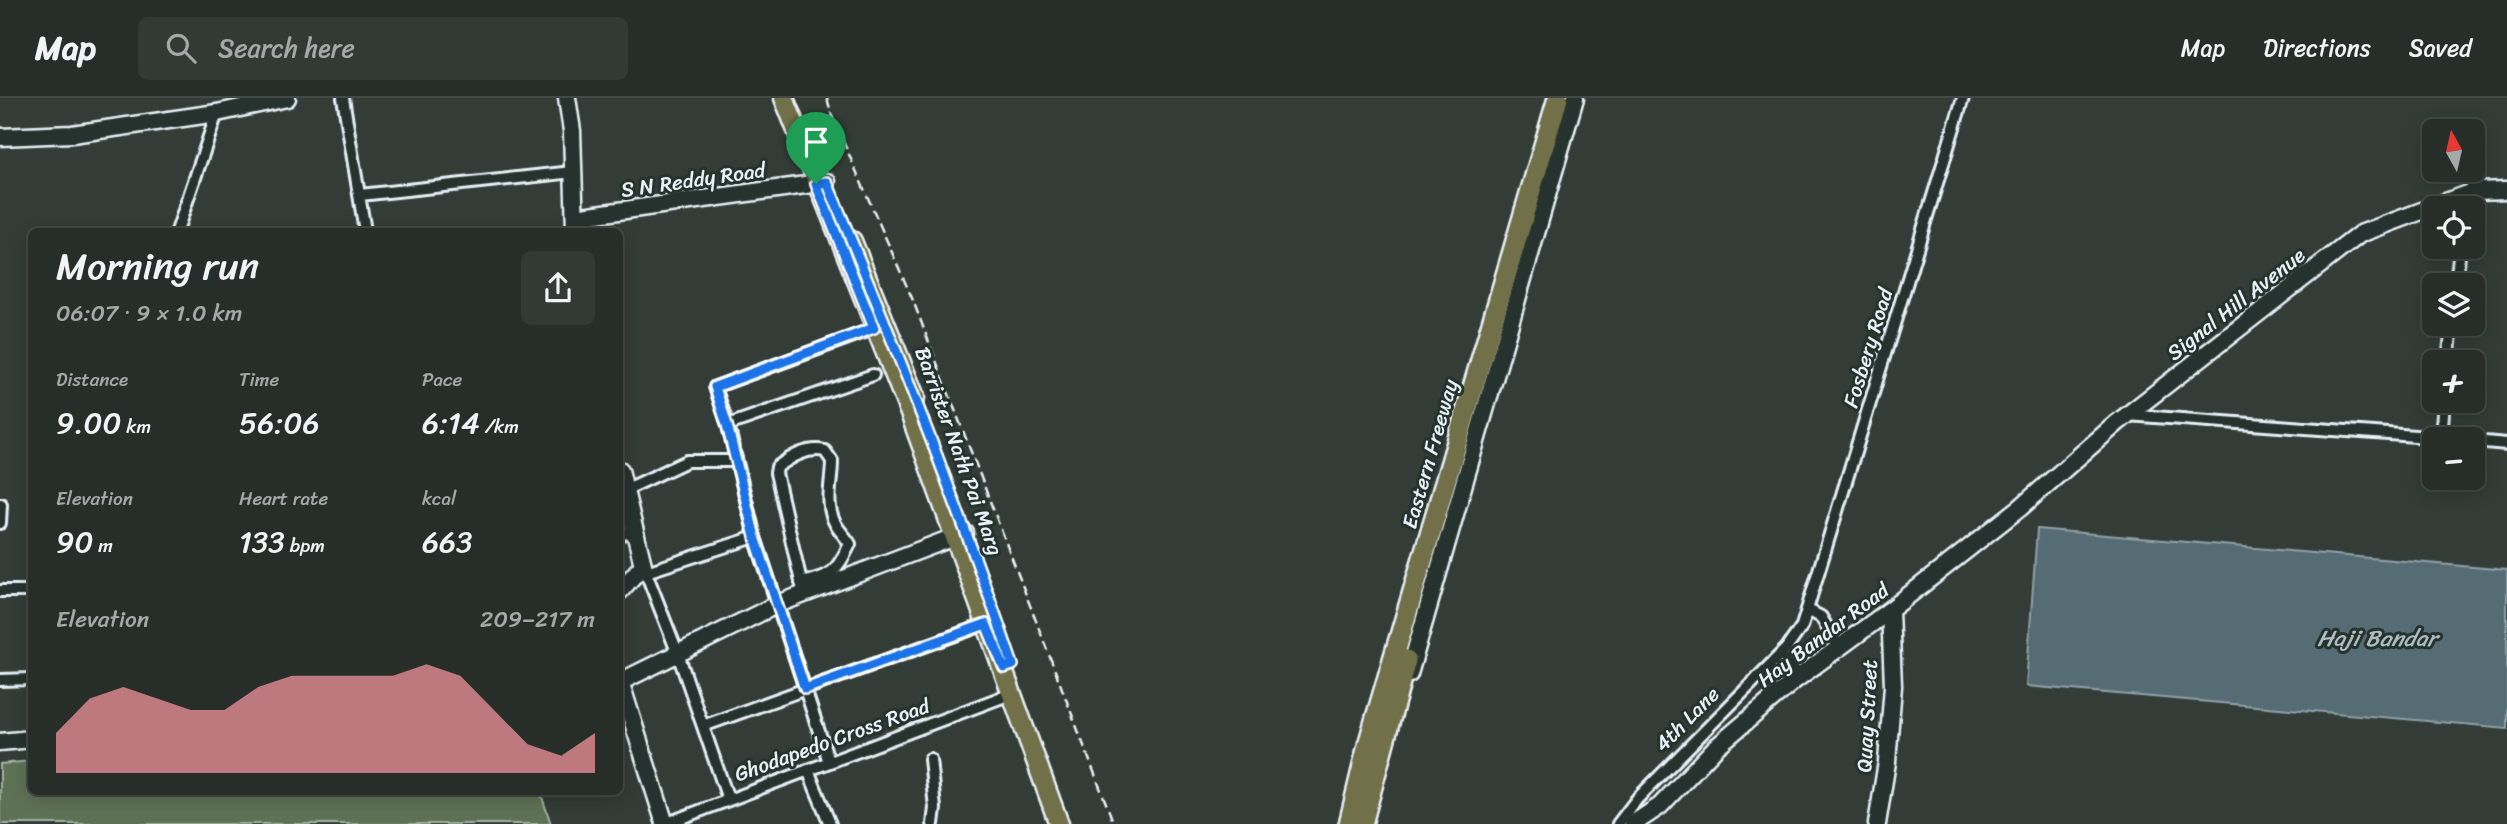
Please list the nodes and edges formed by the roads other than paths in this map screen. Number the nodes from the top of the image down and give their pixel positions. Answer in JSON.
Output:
{"nodes":[{"id":1,"x":287,"y":98,"type":"edge"},
{"id":2,"x":343,"y":98,"type":"edge"},
{"id":3,"x":567,"y":98,"type":"edge"},
{"id":4,"x":784,"y":98,"type":"edge"},
{"id":5,"x":795,"y":98,"type":"edge"},
{"id":6,"x":1556,"y":98,"type":"edge"},
{"id":7,"x":1569,"y":98,"type":"edge"},
{"id":8,"x":1575,"y":98,"type":"edge"},
{"id":9,"x":1963,"y":98,"type":"edge"},
{"id":10,"x":217,"y":113,"type":"junction"},
{"id":11,"x":0,"y":136,"type":"edge"},
{"id":12,"x":573,"y":172,"type":"junction"},
{"id":13,"x":822,"y":183,"type":"junction"},
{"id":14,"x":2507,"y":190,"type":"edge"},
{"id":15,"x":360,"y":195,"type":"junction"},
{"id":16,"x":2468,"y":196,"type":"edge"},
{"id":17,"x":2422,"y":214,"type":"edge"},
{"id":18,"x":575,"y":224,"type":"edge"},
{"id":19,"x":178,"y":228,"type":"edge"},
{"id":20,"x":365,"y":228,"type":"edge"},
{"id":21,"x":880,"y":326,"type":"junction"},
{"id":22,"x":873,"y":375,"type":"dead end"},
{"id":23,"x":2127,"y":415,"type":"junction"},
{"id":24,"x":727,"y":425,"type":"junction"},
{"id":25,"x":2422,"y":437,"type":"edge"},
{"id":26,"x":2485,"y":442,"type":"edge"},
{"id":27,"x":2507,"y":443,"type":"edge"},
{"id":28,"x":736,"y":461,"type":"junction"},
{"id":29,"x":623,"y":482,"type":"edge"},
{"id":30,"x":625,"y":490,"type":"junction"},
{"id":31,"x":1,"y":504,"type":"edge"},
{"id":32,"x":2021,"y":507,"type":"joint"},
{"id":33,"x":0,"y":523,"type":"edge"},
{"id":34,"x":636,"y":532,"type":"junction"},
{"id":35,"x":623,"y":534,"type":"edge"},
{"id":36,"x":960,"y":535,"type":"junction"},
{"id":37,"x":755,"y":537,"type":"junction"},
{"id":38,"x":645,"y":569,"type":"junction"},
{"id":39,"x":623,"y":588,"type":"edge"},
{"id":40,"x":803,"y":588,"type":"junction"},
{"id":41,"x":0,"y":591,"type":"edge"},
{"id":42,"x":28,"y":591,"type":"edge"},
{"id":43,"x":778,"y":604,"type":"junction"},
{"id":44,"x":1808,"y":610,"type":"junction"},
{"id":45,"x":1890,"y":610,"type":"junction"},
{"id":46,"x":986,"y":624,"type":"junction"},
{"id":47,"x":1839,"y":647,"type":"junction"},
{"id":48,"x":678,"y":654,"type":"junction"},
{"id":49,"x":1781,"y":654,"type":"junction"},
{"id":50,"x":1008,"y":667,"type":"junction"},
{"id":51,"x":1800,"y":676,"type":"junction"},
{"id":52,"x":28,"y":679,"type":"edge"},
{"id":53,"x":0,"y":680,"type":"edge"},
{"id":54,"x":623,"y":680,"type":"edge"},
{"id":55,"x":805,"y":689,"type":"junction"},
{"id":56,"x":623,"y":691,"type":"edge"},
{"id":57,"x":1013,"y":693,"type":"junction"},
{"id":58,"x":703,"y":726,"type":"junction"},
{"id":59,"x":28,"y":739,"type":"edge"},
{"id":60,"x":0,"y":742,"type":"edge"},
{"id":61,"x":930,"y":759,"type":"dead end"},
{"id":62,"x":829,"y":762,"type":"junction"},
{"id":63,"x":808,"y":770,"type":"junction"},
{"id":64,"x":728,"y":799,"type":"junction"},
{"id":65,"x":1660,"y":806,"type":"junction"},
{"id":66,"x":665,"y":824,"type":"edge"},
{"id":67,"x":830,"y":824,"type":"edge"},
{"id":68,"x":933,"y":824,"type":"edge"},
{"id":69,"x":1059,"y":824,"type":"edge"},
{"id":70,"x":1070,"y":824,"type":"edge"},
{"id":71,"x":1342,"y":824,"type":"edge"},
{"id":72,"x":1349,"y":824,"type":"edge"},
{"id":73,"x":1362,"y":824,"type":"edge"},
{"id":74,"x":1370,"y":824,"type":"edge"},
{"id":75,"x":1618,"y":824,"type":"edge"},
{"id":76,"x":1633,"y":824,"type":"edge"},
{"id":77,"x":1654,"y":824,"type":"edge"},
{"id":78,"x":1877,"y":824,"type":"edge"}],
"edges":[{"from":1,"to":10,"type":"street"},
{"from":2,"to":15,"type":"street"},
{"from":3,"to":12,"type":"street"},
{"from":4,"to":13,"type":"main road","name":"Barrister Nath Pai Marg"},
{"from":5,"to":13,"type":"main road","name":"Barrister Nath Pai Marg"},
{"from":6,"to":71,"type":"street"},
{"from":6,"to":72,"type":"highway","name":"Eastern Freeway"},
{"from":7,"to":73,"type":"highway","name":"Eastern Freeway"},
{"from":8,"to":74,"type":"street"},
{"from":9,"to":44,"type":"street","name":"Fosbery Road"},
{"from":10,"to":11,"type":"street"},
{"from":10,"to":19,"type":"street"},
{"from":12,"to":15,"type":"street"},
{"from":12,"to":18,"type":"street"},
{"from":13,"to":18,"type":"street","name":"S N Reddy Road"},
{"from":13,"to":21,"type":"main road","name":"Barrister Nath Pai Marg"},
{"from":14,"to":16,"type":"street","name":"Signal Hill Avenue"},
{"from":15,"to":20,"type":"street"},
{"from":17,"to":23,"type":"street","name":"Signal Hill Avenue"},
{"from":21,"to":24,"type":"street"},
{"from":21,"to":36,"type":"main road","name":"Barrister Nath Pai Marg"},
{"from":22,"to":24,"type":"street"},
{"from":23,"to":25,"type":"street"},
{"from":23,"to":32,"type":"street","name":"Signal Hill Avenue"},
{"from":24,"to":28,"type":"street"},
{"from":26,"to":27,"type":"street"},
{"from":28,"to":30,"type":"street"},
{"from":28,"to":37,"type":"street"},
{"from":29,"to":30,"type":"street"},
{"from":30,"to":34,"type":"street"},
{"from":31,"to":33,"type":"street"},
{"from":32,"to":45,"type":"street","name":"Hay Bandar Road"},
{"from":34,"to":35,"type":"street"},
{"from":34,"to":38,"type":"street"},
{"from":36,"to":40,"type":"street"},
{"from":36,"to":46,"type":"main road","name":"Barrister Nath Pai Marg"},
{"from":36,"to":50,"type":"main road","name":"Barrister Nath Pai Marg"},
{"from":37,"to":38,"type":"street"},
{"from":37,"to":43,"type":"street"},
{"from":38,"to":39,"type":"street"},
{"from":38,"to":48,"type":"street"},
{"from":40,"to":40,"type":"street"},
{"from":40,"to":43,"type":"street"},
{"from":41,"to":42,"type":"street"},
{"from":43,"to":48,"type":"street"},
{"from":43,"to":55,"type":"street"},
{"from":44,"to":47,"type":"street"},
{"from":44,"to":49,"type":"street","name":"4th Lane"},
{"from":45,"to":47,"type":"street","name":"Hay Bandar Road"},
{"from":45,"to":78,"type":"street","name":"Quay Street"},
{"from":46,"to":50,"type":"main road","name":"Barrister Nath Pai Marg"},
{"from":46,"to":55,"type":"street"},
{"from":47,"to":51,"type":"street","name":"Hay Bandar Road"},
{"from":48,"to":54,"type":"street"},
{"from":48,"to":58,"type":"street"},
{"from":49,"to":51,"type":"street"},
{"from":49,"to":75,"type":"street","name":"4th Lane"},
{"from":50,"to":57,"type":"main road","name":"Barrister Nath Pai Marg"},
{"from":50,"to":70,"type":"main road","name":"Barrister Nath Pai Marg"},
{"from":51,"to":65,"type":"street","name":"Hay Bandar Road"},
{"from":52,"to":53,"type":"street"},
{"from":55,"to":58,"type":"street"},
{"from":55,"to":62,"type":"street"},
{"from":56,"to":66,"type":"street"},
{"from":57,"to":62,"type":"street","name":"Ghodapedo Cross Road"},
{"from":57,"to":69,"type":"main road","name":"Barrister Nath Pai Marg"},
{"from":58,"to":64,"type":"street"},
{"from":59,"to":60,"type":"street"},
{"from":61,"to":68,"type":"street"},
{"from":62,"to":63,"type":"street","name":"Ghodapedo Cross Road"},
{"from":63,"to":64,"type":"street","name":"Ghodapedo Cross Road"},
{"from":63,"to":67,"type":"street"},
{"from":64,"to":66,"type":"street","name":"Ghodapedo Cross Road"},
{"from":65,"to":76,"type":"street"},
{"from":65,"to":77,"type":"street"}]}
